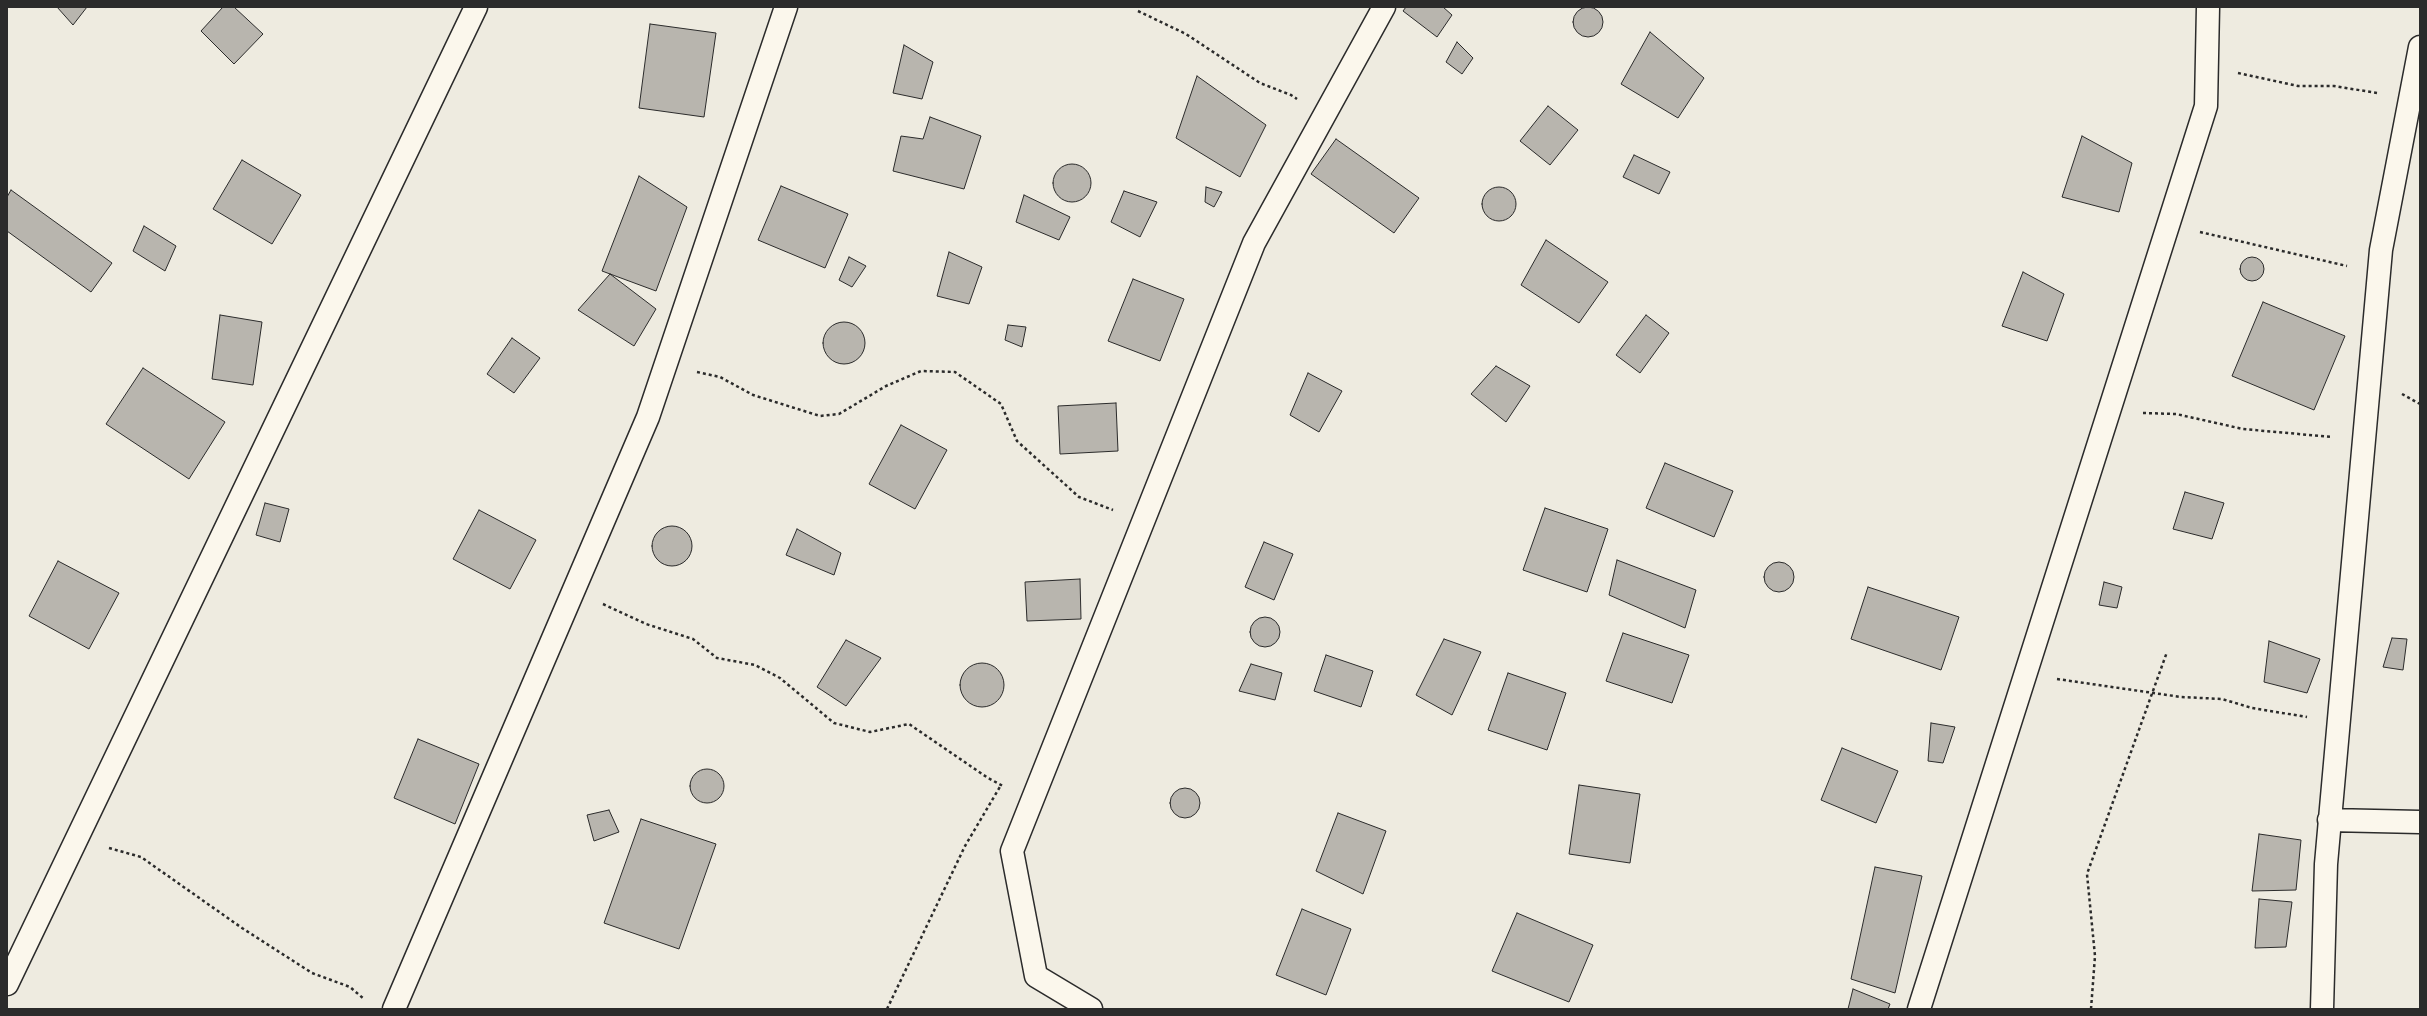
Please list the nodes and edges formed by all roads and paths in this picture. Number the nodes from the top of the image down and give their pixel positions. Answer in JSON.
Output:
{"nodes":[{"id":1,"x":476,"y":7,"type":"edge"},
{"id":2,"x":786,"y":7,"type":"edge"},
{"id":3,"x":1384,"y":7,"type":"edge"},
{"id":4,"x":2208,"y":7,"type":"edge"},
{"id":5,"x":1138,"y":11,"type":"dead end"},
{"id":6,"x":2420,"y":47,"type":"edge"},
{"id":7,"x":2207,"y":64,"type":"junction"},
{"id":8,"x":2410,"y":100,"type":"junction"},
{"id":9,"x":1322,"y":119,"type":"junction"},
{"id":10,"x":2168,"y":226,"type":"junction"},
{"id":11,"x":2379,"y":272,"type":"junction"},
{"id":12,"x":666,"y":364,"type":"junction"},
{"id":13,"x":2109,"y":411,"type":"junction"},
{"id":14,"x":2364,"y":440,"type":"junction"},
{"id":15,"x":1143,"y":522,"type":"junction"},
{"id":16,"x":575,"y":589,"type":"junction"},
{"id":17,"x":2167,"y":652,"type":"dead end"},
{"id":18,"x":2026,"y":673,"type":"junction"},
{"id":19,"x":2153,"y":692,"type":"junction"},
{"id":20,"x":2339,"y":721,"type":"junction"},
{"id":21,"x":1001,"y":785,"type":"junction"},
{"id":22,"x":1032,"y":802,"type":"junction"},
{"id":23,"x":2330,"y":820,"type":"junction"},
{"id":24,"x":2420,"y":822,"type":"edge"},
{"id":25,"x":141,"y":857,"type":"dead end"},
{"id":26,"x":7,"y":984,"type":"edge"},
{"id":27,"x":366,"y":1000,"type":"dead end"},
{"id":28,"x":394,"y":1009,"type":"edge"},
{"id":29,"x":886,"y":1009,"type":"edge"},
{"id":30,"x":1091,"y":1009,"type":"edge"},
{"id":31,"x":1919,"y":1009,"type":"edge"},
{"id":32,"x":2091,"y":1009,"type":"edge"},
{"id":33,"x":2322,"y":1009,"type":"edge"}],
"edges":[{"from":1,"to":26,"type":"street"},
{"from":2,"to":12,"type":"street"},
{"from":3,"to":9,"type":"street"},
{"from":4,"to":7,"type":"street"},
{"from":5,"to":9,"type":"path"},
{"from":6,"to":8,"type":"street"},
{"from":7,"to":8,"type":"path"},
{"from":7,"to":10,"type":"street"},
{"from":8,"to":11,"type":"street"},
{"from":9,"to":15,"type":"street"},
{"from":10,"to":11,"type":"path"},
{"from":10,"to":13,"type":"street"},
{"from":11,"to":14,"type":"street"},
{"from":12,"to":15,"type":"path"},
{"from":12,"to":16,"type":"street"},
{"from":13,"to":14,"type":"path"},
{"from":13,"to":18,"type":"street"},
{"from":14,"to":20,"type":"street"},
{"from":15,"to":22,"type":"street"},
{"from":16,"to":21,"type":"path"},
{"from":16,"to":28,"type":"street"},
{"from":17,"to":19,"type":"path"},
{"from":18,"to":19,"type":"path"},
{"from":18,"to":31,"type":"street"},
{"from":19,"to":20,"type":"path"},
{"from":19,"to":32,"type":"path"},
{"from":20,"to":23,"type":"street"},
{"from":21,"to":22,"type":"path"},
{"from":21,"to":29,"type":"path"},
{"from":22,"to":30,"type":"street"},
{"from":23,"to":24,"type":"street"},
{"from":23,"to":33,"type":"street"},
{"from":25,"to":27,"type":"path"}]}
